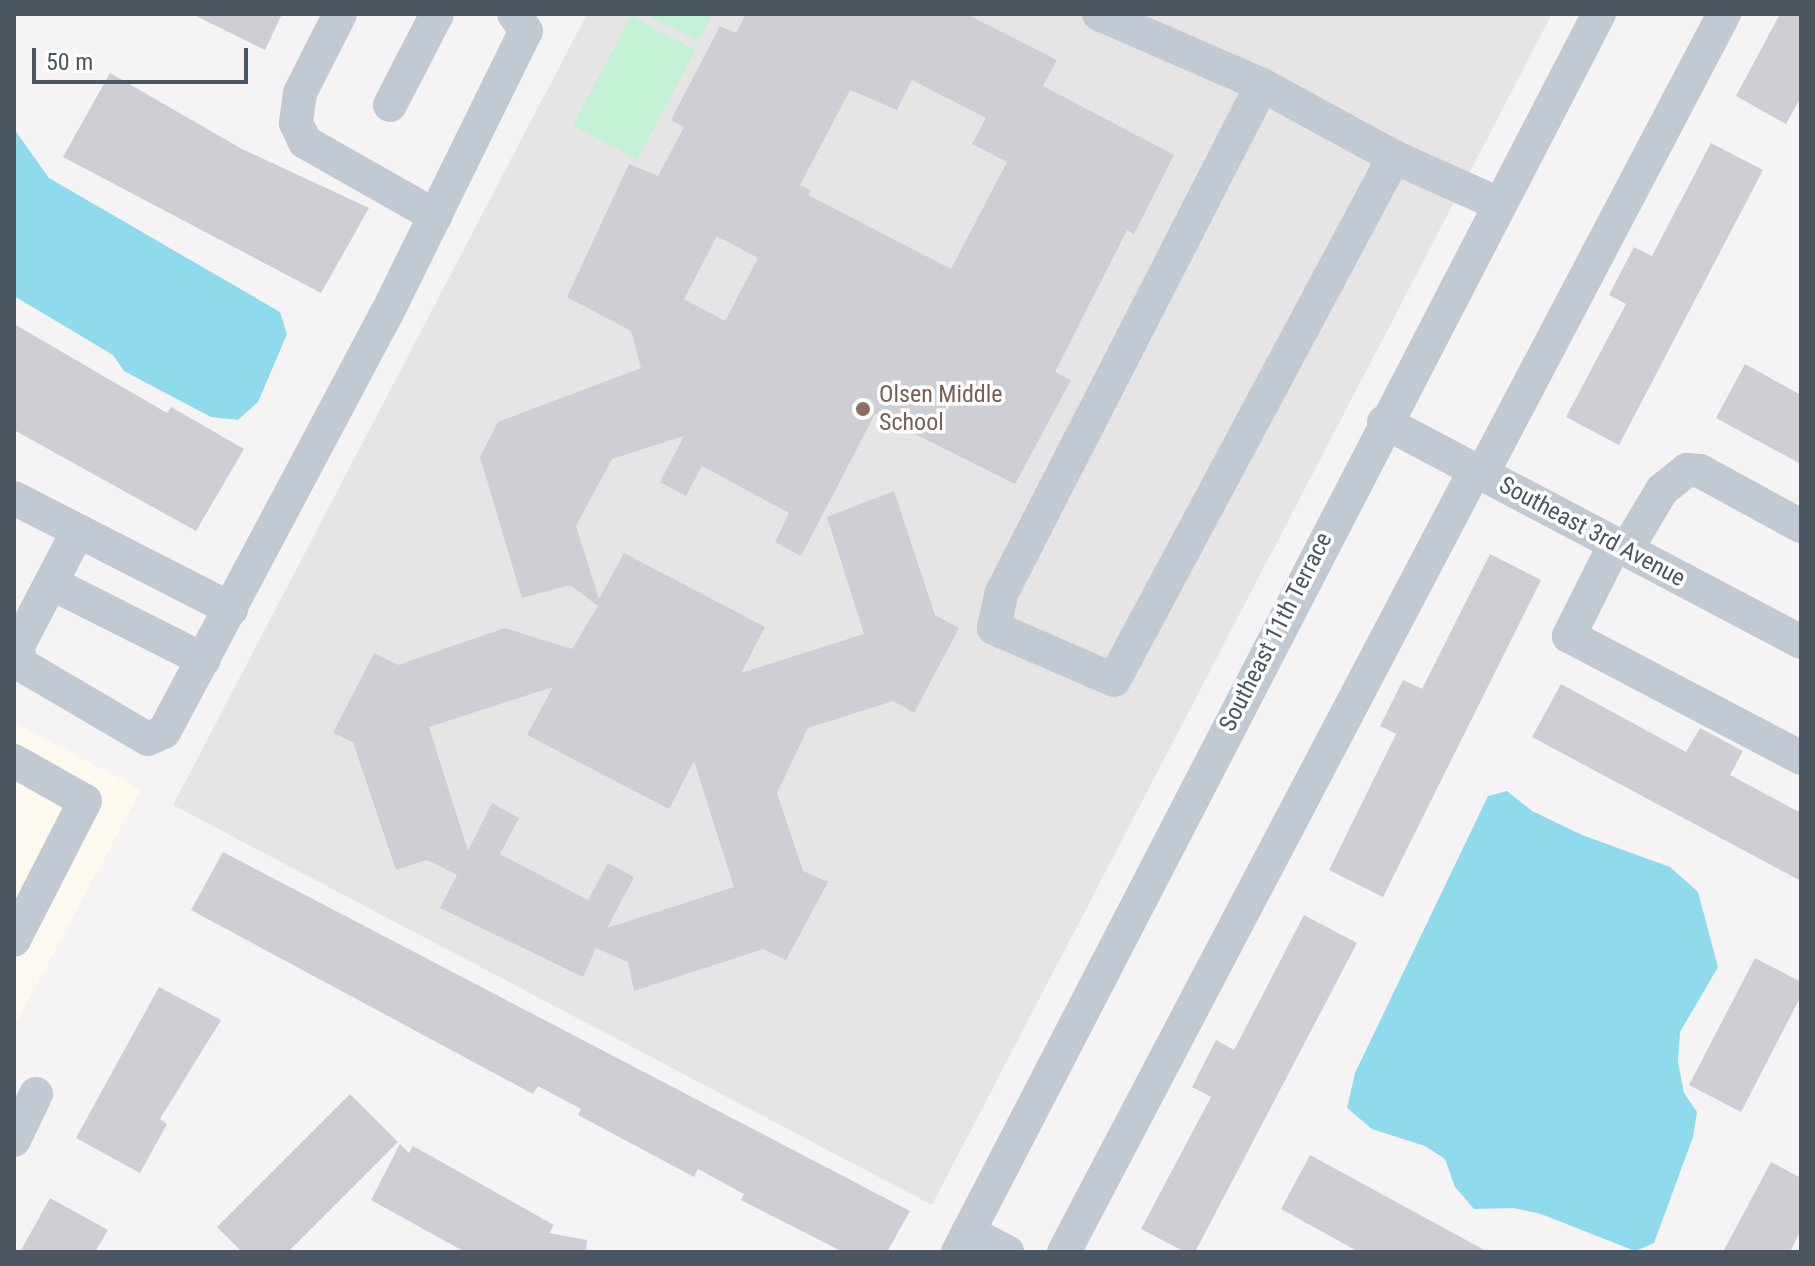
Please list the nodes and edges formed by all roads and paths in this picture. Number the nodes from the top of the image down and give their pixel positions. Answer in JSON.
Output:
{"nodes":[{"id":1,"x":340,"y":14,"type":"edge"},
{"id":2,"x":437,"y":14,"type":"edge"},
{"id":3,"x":514,"y":14,"type":"edge"},
{"id":4,"x":1099,"y":14,"type":"edge"},
{"id":5,"x":1599,"y":14,"type":"edge"},
{"id":6,"x":1724,"y":14,"type":"edge"},
{"id":7,"x":1262,"y":85,"type":"junction"},
{"id":8,"x":390,"y":105,"type":"dead end"},
{"id":9,"x":1394,"y":157,"type":"junction"},
{"id":10,"x":1499,"y":204,"type":"junction"},
{"id":11,"x":435,"y":216,"type":"junction"},
{"id":12,"x":1384,"y":422,"type":"junction"},
{"id":13,"x":1478,"y":472,"type":"junction"},
{"id":14,"x":14,"y":498,"type":"edge"},
{"id":15,"x":1801,"y":526,"type":"edge"},
{"id":16,"x":78,"y":531,"type":"junction"},
{"id":17,"x":1621,"y":547,"type":"junction"},
{"id":18,"x":51,"y":583,"type":"junction"},
{"id":19,"x":231,"y":609,"type":"junction"},
{"id":20,"x":1801,"y":642,"type":"edge"},
{"id":21,"x":204,"y":660,"type":"junction"},
{"id":22,"x":1801,"y":758,"type":"edge"},
{"id":23,"x":14,"y":761,"type":"edge"},
{"id":24,"x":14,"y":940,"type":"edge"},
{"id":25,"x":36,"y":1094,"type":"dead end"},
{"id":26,"x":14,"y":1140,"type":"edge"},
{"id":27,"x":963,"y":1242,"type":"edge"},
{"id":28,"x":1007,"y":1252,"type":"edge"},
{"id":29,"x":1064,"y":1252,"type":"edge"}],
"edges":[{"from":1,"to":11,"type":"street"},
{"from":2,"to":8,"type":"street"},
{"from":3,"to":11,"type":"street"},
{"from":4,"to":7,"type":"street"},
{"from":5,"to":10,"type":"street","name":"Southeast 11th Terrace"},
{"from":6,"to":13,"type":"street"},
{"from":7,"to":9,"type":"street"},
{"from":7,"to":9,"type":"street"},
{"from":9,"to":10,"type":"street"},
{"from":10,"to":12,"type":"street","name":"Southeast 11th Terrace"},
{"from":11,"to":19,"type":"street"},
{"from":12,"to":13,"type":"street","name":"Southeast 3rd Avenue"},
{"from":12,"to":27,"type":"street","name":"Southeast 11th Terrace"},
{"from":13,"to":17,"type":"street","name":"Southeast 3rd Avenue"},
{"from":13,"to":29,"type":"street"},
{"from":14,"to":16,"type":"street"},
{"from":15,"to":17,"type":"street"},
{"from":16,"to":18,"type":"street"},
{"from":16,"to":19,"type":"street"},
{"from":17,"to":20,"type":"street","name":"Southeast 3rd Avenue"},
{"from":17,"to":22,"type":"street"},
{"from":18,"to":21,"type":"street"},
{"from":18,"to":21,"type":"street"},
{"from":19,"to":21,"type":"street"},
{"from":23,"to":24,"type":"street"},
{"from":25,"to":26,"type":"street"},
{"from":27,"to":28,"type":"street"}]}
